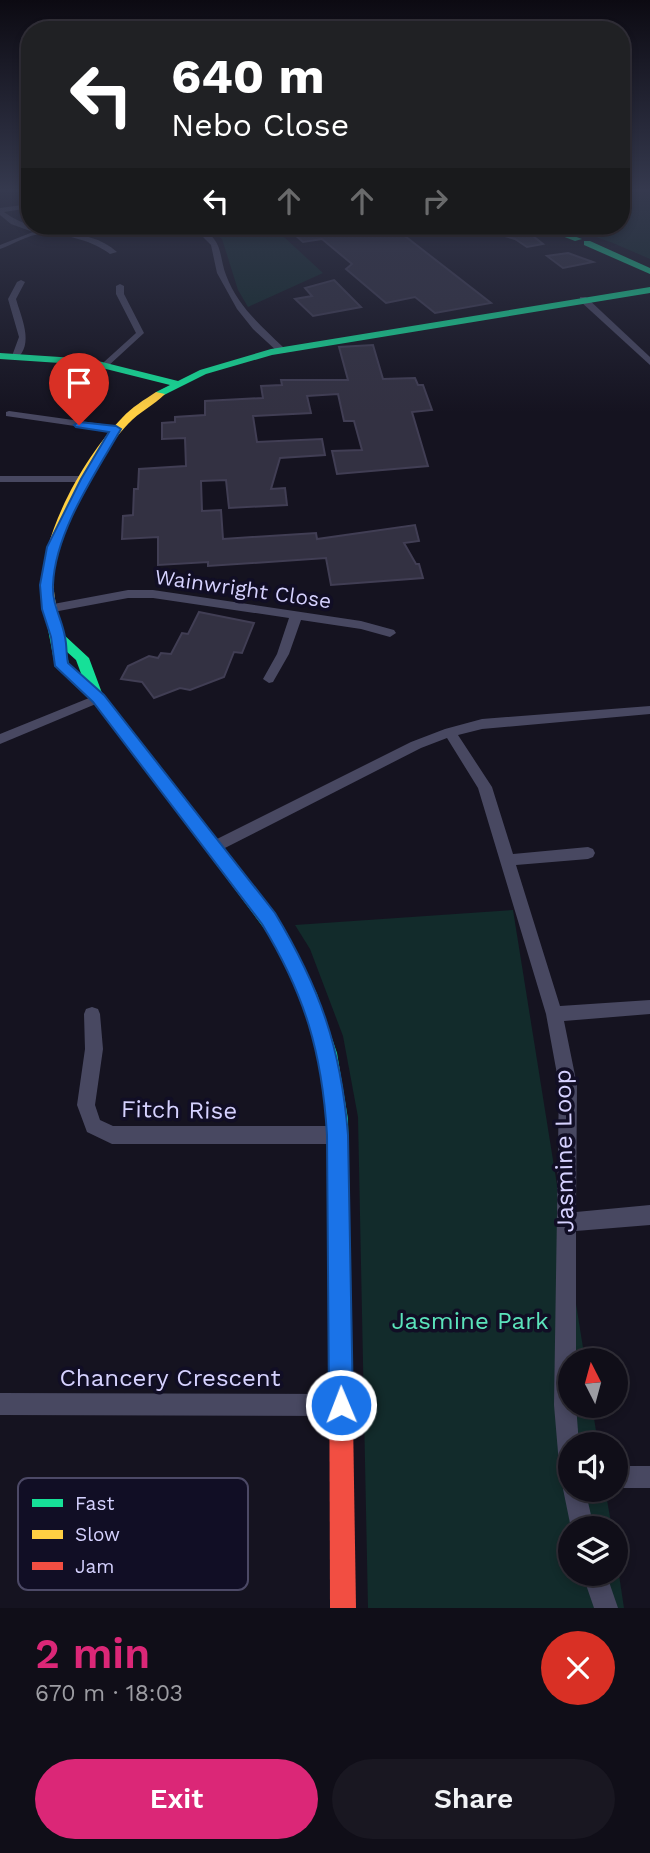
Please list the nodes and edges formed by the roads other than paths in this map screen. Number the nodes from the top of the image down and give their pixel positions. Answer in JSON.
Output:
{"nodes":[{"id":1,"x":220,"y":263,"type":"edge"},
{"id":2,"x":633,"y":263,"type":"edge"},
{"id":3,"x":650,"y":271,"type":"edge"},
{"id":4,"x":21,"y":282,"type":"dead end"},
{"id":5,"x":120,"y":286,"type":"dead end"},
{"id":6,"x":650,"y":288,"type":"edge"},
{"id":7,"x":584,"y":299,"type":"junction"},
{"id":8,"x":275,"y":350,"type":"junction"},
{"id":9,"x":8,"y":356,"type":"edge"},
{"id":10,"x":650,"y":362,"type":"edge"},
{"id":11,"x":107,"y":364,"type":"junction"},
{"id":12,"x":177,"y":384,"type":"junction"},
{"id":13,"x":9,"y":414,"type":"dead end"},
{"id":14,"x":116,"y":429,"type":"junction"},
{"id":15,"x":0,"y":479,"type":"edge"},
{"id":16,"x":86,"y":479,"type":"junction"},
{"id":17,"x":48,"y":609,"type":"junction"},
{"id":18,"x":296,"y":616,"type":"junction"},
{"id":19,"x":390,"y":633,"type":"dead end"},
{"id":20,"x":269,"y":679,"type":"dead end"},
{"id":21,"x":99,"y":698,"type":"junction"},
{"id":22,"x":650,"y":710,"type":"edge"},
{"id":23,"x":450,"y":732,"type":"junction"},
{"id":24,"x":0,"y":739,"type":"edge"},
{"id":25,"x":214,"y":847,"type":"junction"},
{"id":26,"x":589,"y":853,"type":"dead end"},
{"id":27,"x":506,"y":860,"type":"junction"},
{"id":28,"x":650,"y":1007,"type":"edge"},
{"id":29,"x":92,"y":1014,"type":"dead end"},
{"id":30,"x":554,"y":1014,"type":"junction"},
{"id":31,"x":338,"y":1135,"type":"junction"},
{"id":32,"x":650,"y":1215,"type":"edge"},
{"id":33,"x":566,"y":1222,"type":"junction"},
{"id":34,"x":0,"y":1404,"type":"edge"},
{"id":35,"x":341,"y":1405,"type":"junction"},
{"id":36,"x":567,"y":1432,"type":"edge"},
{"id":37,"x":628,"y":1477,"type":"edge"},
{"id":38,"x":650,"y":1477,"type":"edge"},
{"id":39,"x":598,"y":1586,"type":"edge"},
{"id":40,"x":343,"y":1608,"type":"edge"},
{"id":41,"x":606,"y":1608,"type":"edge"}],
"edges":[{"from":1,"to":8,"type":"street"},
{"from":2,"to":3,"type":"main road"},
{"from":4,"to":9,"type":"street"},
{"from":5,"to":11,"type":"street"},
{"from":6,"to":7,"type":"main road"},
{"from":6,"to":8,"type":"main road"},
{"from":7,"to":8,"type":"main road"},
{"from":7,"to":10,"type":"street"},
{"from":8,"to":12,"type":"main road"},
{"from":9,"to":11,"type":"main road"},
{"from":11,"to":12,"type":"main road"},
{"from":12,"to":14,"type":"main road"},
{"from":13,"to":14,"type":"street"},
{"from":14,"to":16,"type":"main road"},
{"from":15,"to":16,"type":"street"},
{"from":16,"to":17,"type":"main road"},
{"from":17,"to":18,"type":"street","name":"Wainwright Close"},
{"from":17,"to":21,"type":"main road"},
{"from":18,"to":19,"type":"street","name":"Wainwright Close"},
{"from":18,"to":20,"type":"street"},
{"from":21,"to":24,"type":"street"},
{"from":21,"to":25,"type":"main road"},
{"from":22,"to":23,"type":"street"},
{"from":23,"to":25,"type":"street"},
{"from":23,"to":27,"type":"street","name":"Jasmine Loop"},
{"from":25,"to":31,"type":"main road"},
{"from":26,"to":27,"type":"street"},
{"from":27,"to":30,"type":"street","name":"Jasmine Loop"},
{"from":28,"to":30,"type":"street"},
{"from":29,"to":31,"type":"street","name":"Fitch Rise"},
{"from":30,"to":33,"type":"street","name":"Jasmine Loop"},
{"from":31,"to":35,"type":"main road"},
{"from":32,"to":33,"type":"street"},
{"from":33,"to":36,"type":"street","name":"Jasmine Loop"},
{"from":34,"to":35,"type":"street","name":"Chancery Crescent"},
{"from":35,"to":40,"type":"main road"},
{"from":37,"to":38,"type":"street"},
{"from":39,"to":41,"type":"street"}]}
